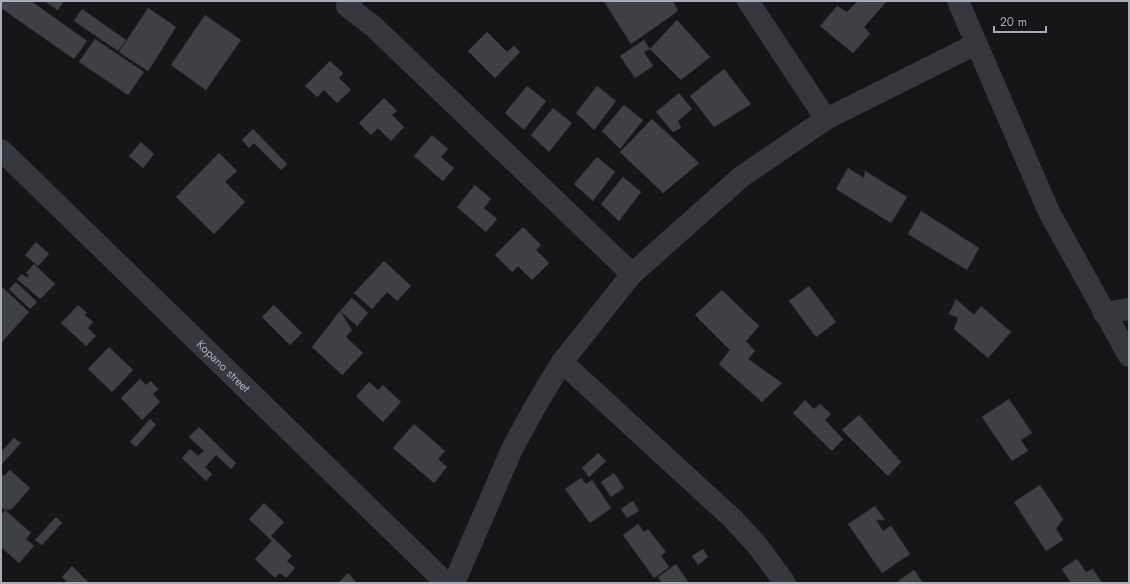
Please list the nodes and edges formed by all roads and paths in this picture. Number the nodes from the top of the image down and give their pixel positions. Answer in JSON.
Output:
{"nodes":[{"id":1,"x":748,"y":1,"type":"edge"},
{"id":2,"x":958,"y":1,"type":"edge"},
{"id":3,"x":345,"y":3,"type":"edge"},
{"id":4,"x":976,"y":44,"type":"junction"},
{"id":5,"x":826,"y":119,"type":"junction"},
{"id":6,"x":1,"y":150,"type":"edge"},
{"id":7,"x":632,"y":274,"type":"junction"},
{"id":8,"x":1129,"y":309,"type":"edge"},
{"id":9,"x":1104,"y":313,"type":"junction"},
{"id":10,"x":1129,"y":356,"type":"edge"},
{"id":11,"x":562,"y":362,"type":"junction"},
{"id":12,"x":446,"y":583,"type":"edge"},
{"id":13,"x":454,"y":583,"type":"edge"},
{"id":14,"x":785,"y":583,"type":"edge"}],
"edges":[{"from":1,"to":5,"type":"street"},
{"from":2,"to":4,"type":"street"},
{"from":3,"to":7,"type":"street"},
{"from":4,"to":5,"type":"street"},
{"from":4,"to":9,"type":"street"},
{"from":5,"to":7,"type":"street"},
{"from":6,"to":12,"type":"street","name":"Kopano street"},
{"from":7,"to":11,"type":"street"},
{"from":8,"to":9,"type":"street"},
{"from":9,"to":10,"type":"street"},
{"from":11,"to":13,"type":"street"},
{"from":11,"to":14,"type":"street"}]}
